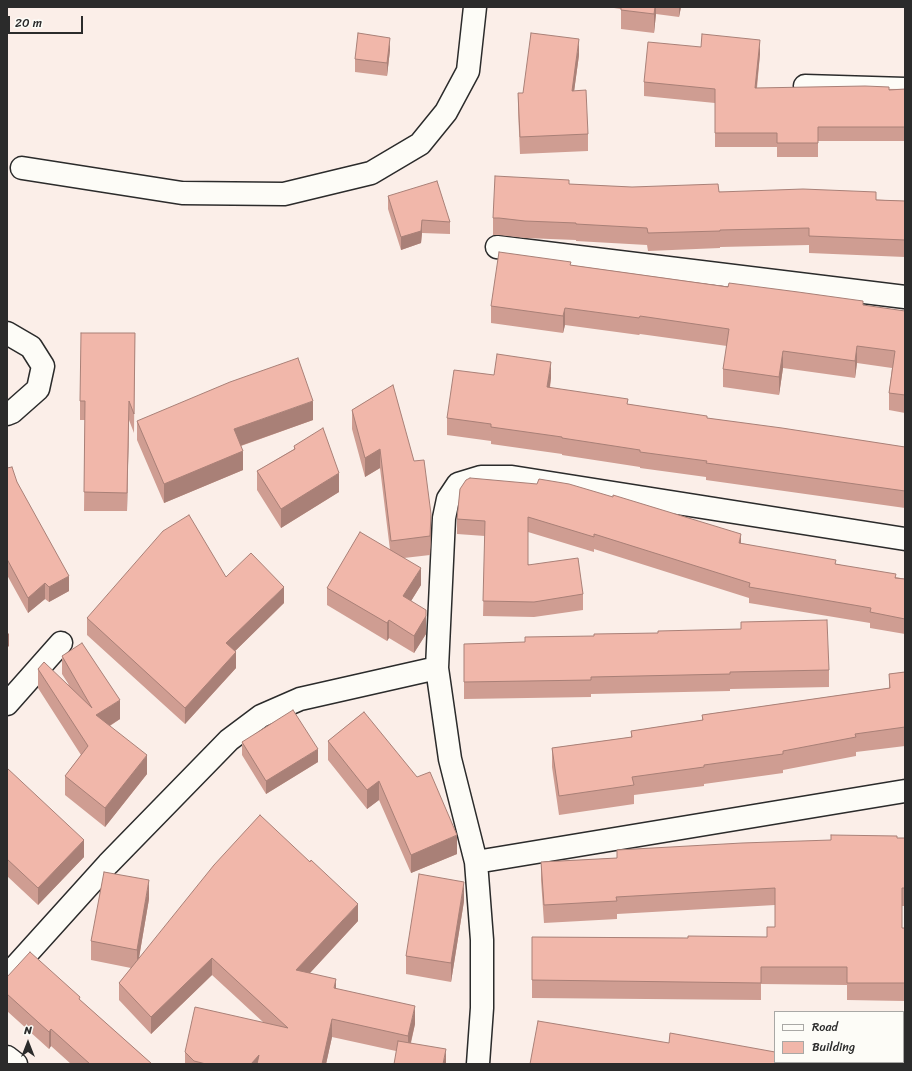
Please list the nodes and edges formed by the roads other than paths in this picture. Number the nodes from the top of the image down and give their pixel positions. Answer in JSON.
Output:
{"nodes":[{"id":1,"x":476,"y":7,"type":"edge"},
{"id":2,"x":805,"y":86,"type":"edge"},
{"id":3,"x":905,"y":89,"type":"edge"},
{"id":4,"x":22,"y":168,"type":"dead end"},
{"id":5,"x":497,"y":247,"type":"dead end"},
{"id":6,"x":905,"y":297,"type":"edge"},
{"id":7,"x":7,"y":333,"type":"edge"},
{"id":8,"x":7,"y":414,"type":"edge"},
{"id":9,"x":905,"y":539,"type":"edge"},
{"id":10,"x":61,"y":643,"type":"dead end"},
{"id":11,"x":437,"y":668,"type":"junction"},
{"id":12,"x":7,"y":704,"type":"edge"},
{"id":13,"x":905,"y":791,"type":"edge"},
{"id":14,"x":476,"y":862,"type":"junction"},
{"id":15,"x":7,"y":976,"type":"edge"},
{"id":16,"x":7,"y":1057,"type":"edge"},
{"id":17,"x":16,"y":1064,"type":"edge"},
{"id":18,"x":478,"y":1064,"type":"edge"}],
"edges":[{"from":1,"to":4,"type":"street"},
{"from":2,"to":3,"type":"street"},
{"from":5,"to":6,"type":"street"},
{"from":7,"to":8,"type":"street"},
{"from":9,"to":11,"type":"street"},
{"from":10,"to":12,"type":"street"},
{"from":11,"to":14,"type":"street"},
{"from":11,"to":15,"type":"street"},
{"from":13,"to":14,"type":"street"},
{"from":14,"to":18,"type":"street"},
{"from":16,"to":17,"type":"street"}]}
